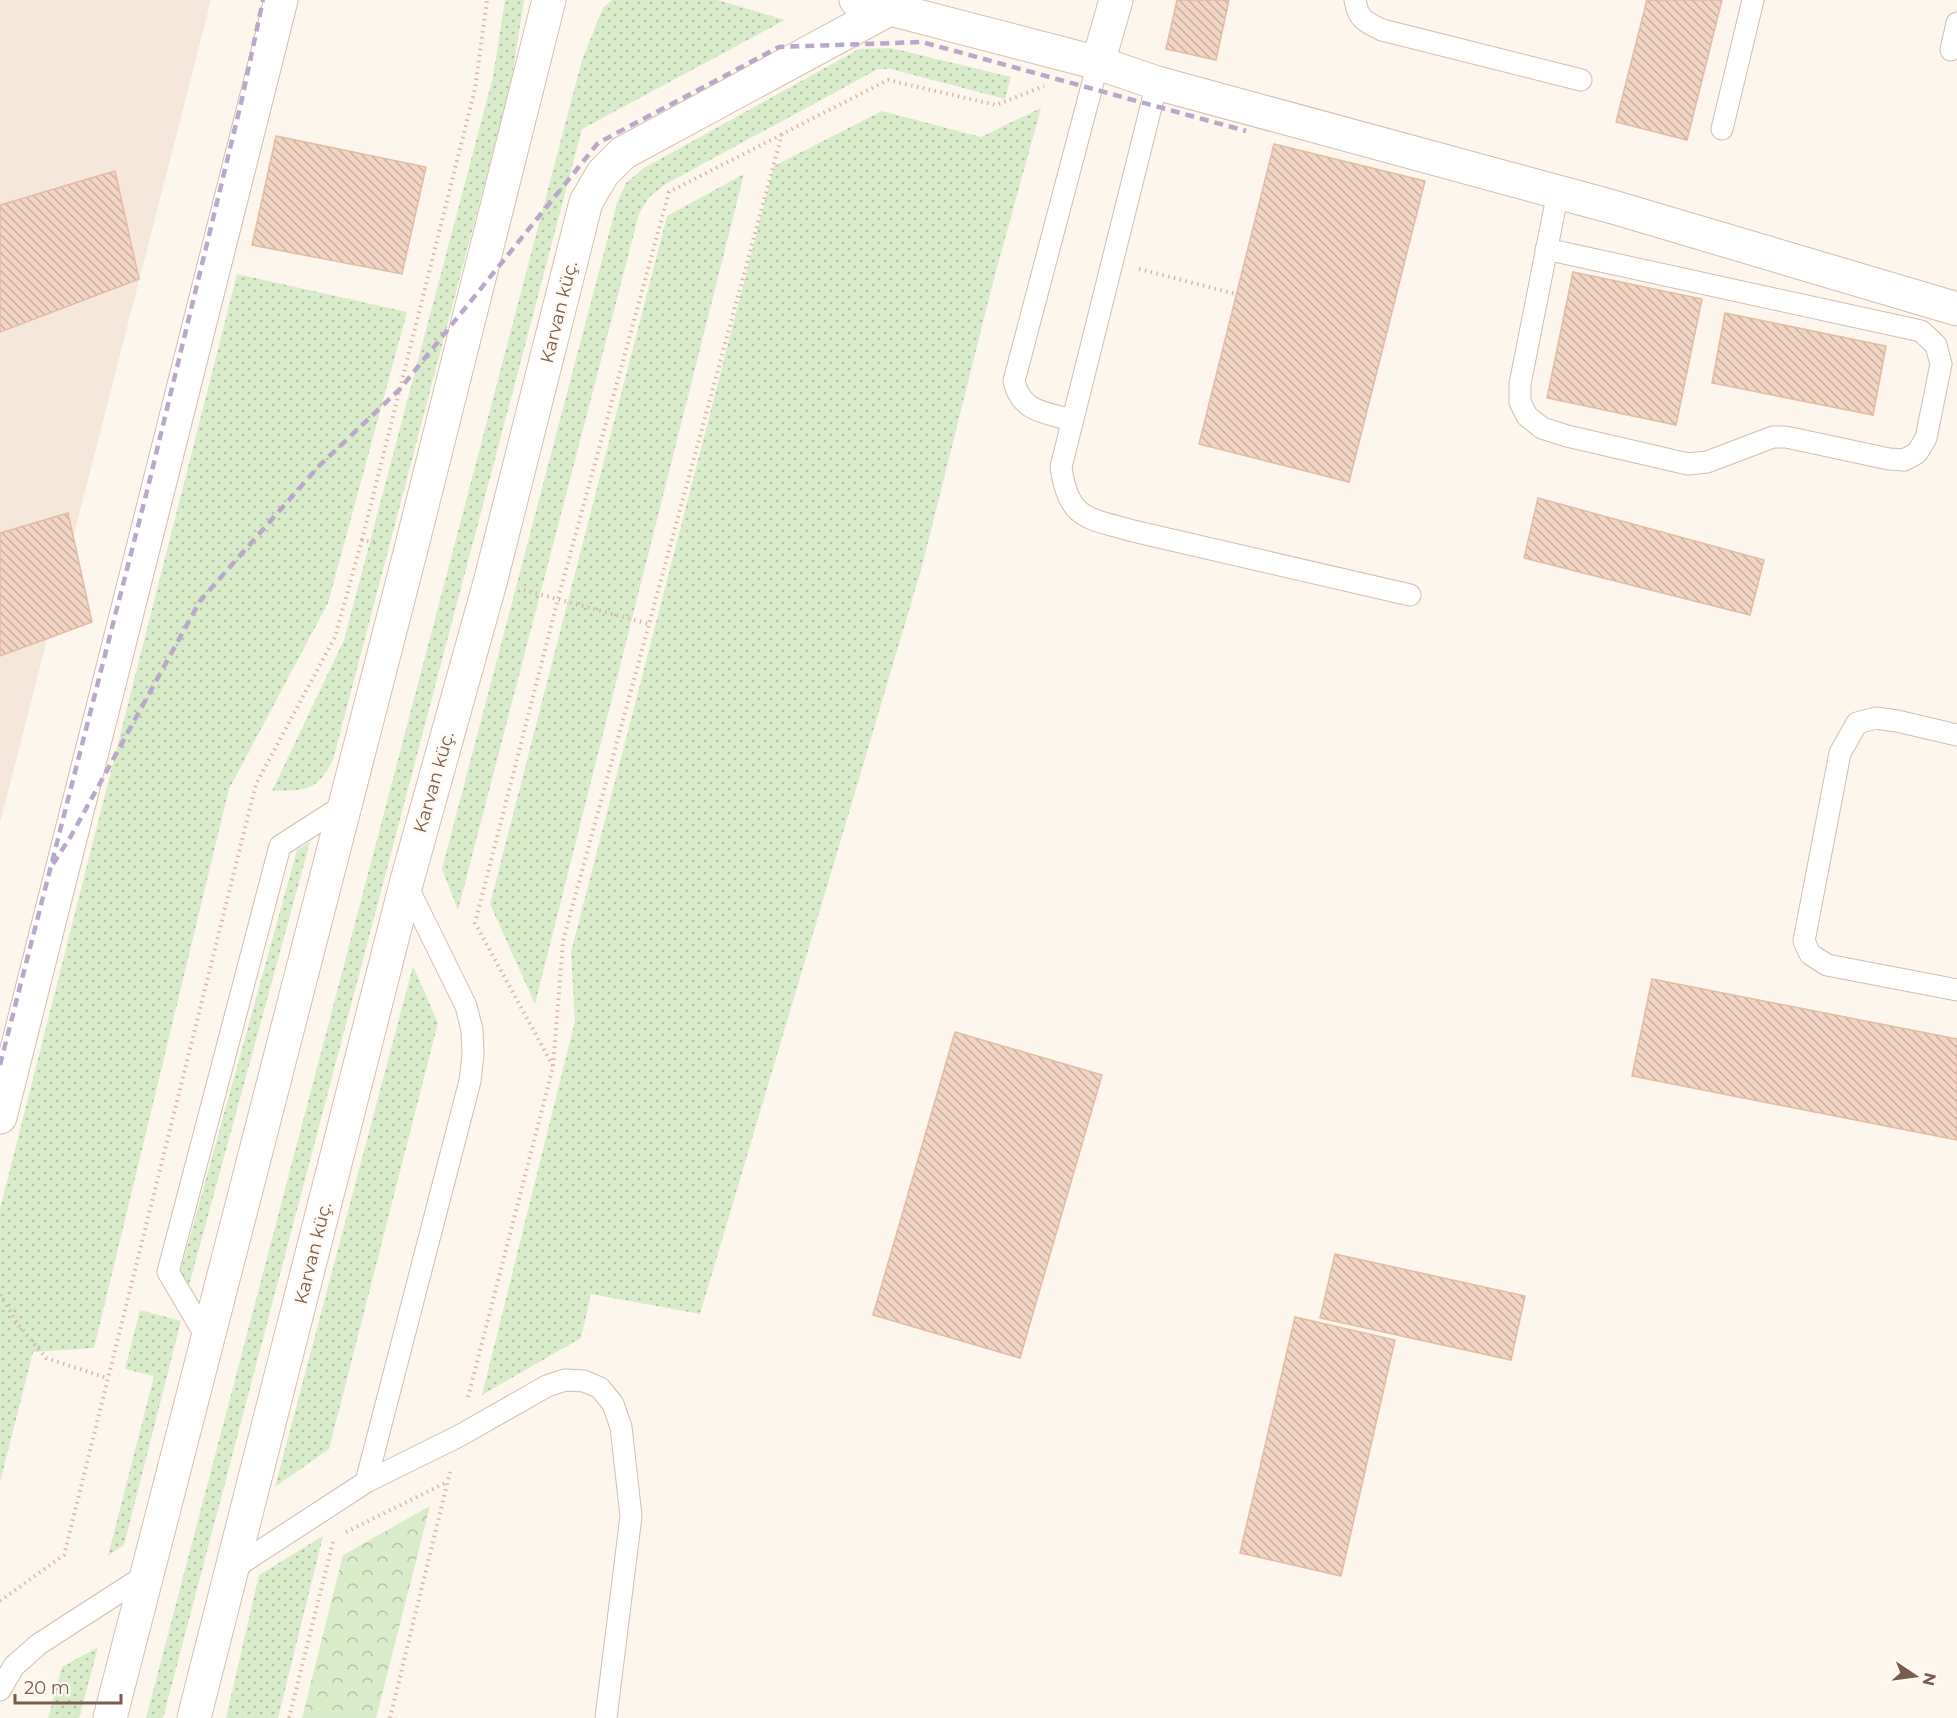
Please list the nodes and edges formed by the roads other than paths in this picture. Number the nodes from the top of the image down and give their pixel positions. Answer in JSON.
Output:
{"nodes":[{"id":1,"x":281,"y":0,"type":"edge"},
{"id":2,"x":549,"y":0,"type":"edge"},
{"id":3,"x":856,"y":0,"type":"edge"},
{"id":4,"x":1116,"y":0,"type":"edge"},
{"id":5,"x":1355,"y":0,"type":"edge"},
{"id":6,"x":1754,"y":0,"type":"edge"},
{"id":7,"x":891,"y":8,"type":"junction"},
{"id":8,"x":1957,"y":23,"type":"edge"},
{"id":9,"x":1950,"y":50,"type":"dead end"},
{"id":10,"x":1098,"y":63,"type":"junction"},
{"id":11,"x":1581,"y":80,"type":"dead end"},
{"id":12,"x":1157,"y":83,"type":"junction"},
{"id":13,"x":1722,"y":129,"type":"dead end"},
{"id":14,"x":1558,"y":192,"type":"junction"},
{"id":15,"x":1546,"y":249,"type":"junction"},
{"id":16,"x":1957,"y":309,"type":"edge"},
{"id":17,"x":1071,"y":420,"type":"junction"},
{"id":18,"x":1410,"y":595,"type":"dead end"},
{"id":19,"x":1957,"y":735,"type":"edge"},
{"id":20,"x":344,"y":805,"type":"junction"},
{"id":21,"x":406,"y":884,"type":"junction"},
{"id":22,"x":1957,"y":990,"type":"edge"},
{"id":23,"x":0,"y":1117,"type":"edge"},
{"id":24,"x":207,"y":1338,"type":"junction"},
{"id":25,"x":366,"y":1482,"type":"junction"},
{"id":26,"x":234,"y":1568,"type":"junction"},
{"id":27,"x":149,"y":1573,"type":"junction"},
{"id":28,"x":0,"y":1690,"type":"edge"},
{"id":29,"x":110,"y":1718,"type":"edge"},
{"id":30,"x":194,"y":1718,"type":"edge"},
{"id":31,"x":606,"y":1718,"type":"edge"}],
"edges":[{"from":1,"to":23,"type":"street"},
{"from":2,"to":20,"type":"street"},
{"from":3,"to":7,"type":"street"},
{"from":4,"to":10,"type":"street"},
{"from":5,"to":11,"type":"lane"},
{"from":6,"to":13,"type":"lane"},
{"from":7,"to":10,"type":"street"},
{"from":7,"to":21,"type":"street","name":"Karvan küç."},
{"from":8,"to":9,"type":"lane"},
{"from":10,"to":12,"type":"street"},
{"from":10,"to":17,"type":"lane"},
{"from":12,"to":14,"type":"street"},
{"from":12,"to":17,"type":"lane"},
{"from":14,"to":15,"type":"lane"},
{"from":14,"to":16,"type":"street"},
{"from":15,"to":15,"type":"lane"},
{"from":17,"to":18,"type":"lane"},
{"from":19,"to":22,"type":"lane"},
{"from":20,"to":24,"type":"street"},
{"from":20,"to":24,"type":"lane"},
{"from":21,"to":25,"type":"lane"},
{"from":21,"to":26,"type":"street","name":"Karvan küç."},
{"from":24,"to":27,"type":"street"},
{"from":25,"to":26,"type":"lane"},
{"from":25,"to":31,"type":"lane"},
{"from":26,"to":30,"type":"street","name":"Karvan küç."},
{"from":27,"to":28,"type":"lane"},
{"from":27,"to":29,"type":"street"}]}
